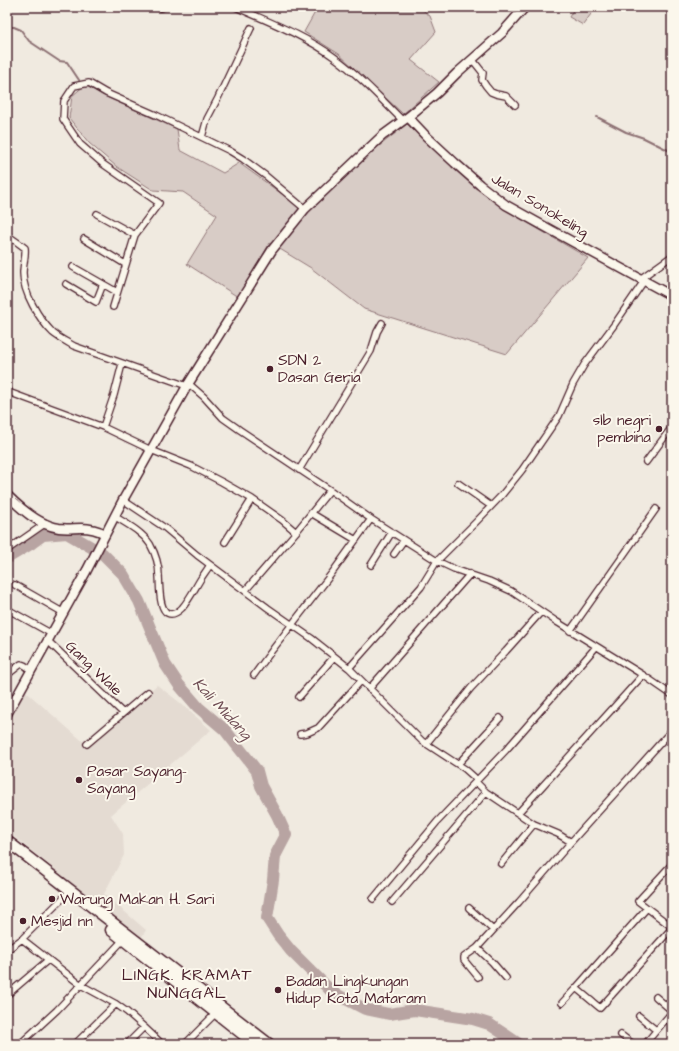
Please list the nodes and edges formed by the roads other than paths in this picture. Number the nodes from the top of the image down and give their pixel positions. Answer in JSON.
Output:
{"nodes":[{"id":1,"x":158,"y":7,"type":"edge"},
{"id":2,"x":164,"y":7,"type":"edge"},
{"id":3,"x":236,"y":7,"type":"edge"},
{"id":4,"x":525,"y":7,"type":"edge"},
{"id":5,"x":251,"y":28,"type":"dead end"},
{"id":6,"x":472,"y":59,"type":"junction"},
{"id":7,"x":515,"y":105,"type":"dead end"},
{"id":8,"x":406,"y":119,"type":"junction"},
{"id":9,"x":202,"y":137,"type":"junction"},
{"id":10,"x":305,"y":209,"type":"junction"},
{"id":11,"x":97,"y":214,"type":"dead end"},
{"id":12,"x":7,"y":235,"type":"edge"},
{"id":13,"x":135,"y":236,"type":"junction"},
{"id":14,"x":84,"y":239,"type":"dead end"},
{"id":15,"x":672,"y":256,"type":"edge"},
{"id":16,"x":125,"y":264,"type":"junction"},
{"id":17,"x":73,"y":267,"type":"dead end"},
{"id":18,"x":642,"y":280,"type":"junction"},
{"id":19,"x":66,"y":284,"type":"dead end"},
{"id":20,"x":103,"y":284,"type":"junction"},
{"id":21,"x":117,"y":292,"type":"junction"},
{"id":22,"x":672,"y":296,"type":"edge"},
{"id":23,"x":112,"y":307,"type":"dead end"},
{"id":24,"x":382,"y":323,"type":"dead end"},
{"id":25,"x":122,"y":364,"type":"junction"},
{"id":26,"x":187,"y":385,"type":"junction"},
{"id":27,"x":7,"y":390,"type":"edge"},
{"id":28,"x":103,"y":427,"type":"junction"},
{"id":29,"x":672,"y":427,"type":"edge"},
{"id":30,"x":151,"y":450,"type":"junction"},
{"id":31,"x":646,"y":462,"type":"dead end"},
{"id":32,"x":299,"y":470,"type":"junction"},
{"id":33,"x":458,"y":483,"type":"dead end"},
{"id":34,"x":330,"y":490,"type":"junction"},
{"id":35,"x":7,"y":495,"type":"edge"},
{"id":36,"x":252,"y":499,"type":"junction"},
{"id":37,"x":123,"y":500,"type":"junction"},
{"id":38,"x":491,"y":506,"type":"junction"},
{"id":39,"x":656,"y":509,"type":"dead end"},
{"id":40,"x":311,"y":513,"type":"junction"},
{"id":41,"x":114,"y":516,"type":"junction"},
{"id":42,"x":371,"y":519,"type":"junction"},
{"id":43,"x":46,"y":523,"type":"junction"},
{"id":44,"x":296,"y":532,"type":"junction"},
{"id":45,"x":392,"y":532,"type":"junction"},
{"id":46,"x":105,"y":534,"type":"junction"},
{"id":47,"x":356,"y":540,"type":"junction"},
{"id":48,"x":404,"y":540,"type":"junction"},
{"id":49,"x":225,"y":542,"type":"dead end"},
{"id":50,"x":7,"y":550,"type":"edge"},
{"id":51,"x":394,"y":554,"type":"dead end"},
{"id":52,"x":437,"y":561,"type":"junction"},
{"id":53,"x":371,"y":564,"type":"dead end"},
{"id":54,"x":210,"y":565,"type":"junction"},
{"id":55,"x":470,"y":574,"type":"junction"},
{"id":56,"x":15,"y":585,"type":"dead end"},
{"id":57,"x":245,"y":591,"type":"junction"},
{"id":58,"x":7,"y":609,"type":"edge"},
{"id":59,"x":541,"y":612,"type":"junction"},
{"id":60,"x":64,"y":613,"type":"junction"},
{"id":61,"x":292,"y":625,"type":"junction"},
{"id":62,"x":570,"y":631,"type":"junction"},
{"id":63,"x":50,"y":638,"type":"junction"},
{"id":64,"x":596,"y":647,"type":"junction"},
{"id":65,"x":334,"y":656,"type":"junction"},
{"id":66,"x":349,"y":668,"type":"junction"},
{"id":67,"x":32,"y":670,"type":"junction"},
{"id":68,"x":7,"y":675,"type":"edge"},
{"id":69,"x":254,"y":675,"type":"dead end"},
{"id":70,"x":643,"y":675,"type":"junction"},
{"id":71,"x":362,"y":681,"type":"junction"},
{"id":72,"x":369,"y":688,"type":"junction"},
{"id":73,"x":148,"y":692,"type":"dead end"},
{"id":74,"x":672,"y":694,"type":"edge"},
{"id":75,"x":299,"y":697,"type":"dead end"},
{"id":76,"x":124,"y":713,"type":"junction"},
{"id":77,"x":7,"y":714,"type":"edge"},
{"id":78,"x":500,"y":718,"type":"dead end"},
{"id":79,"x":672,"y":730,"type":"edge"},
{"id":80,"x":300,"y":734,"type":"dead end"},
{"id":81,"x":88,"y":744,"type":"dead end"},
{"id":82,"x":426,"y":744,"type":"junction"},
{"id":83,"x":458,"y":764,"type":"junction"},
{"id":84,"x":477,"y":781,"type":"junction"},
{"id":85,"x":486,"y":792,"type":"junction"},
{"id":86,"x":518,"y":813,"type":"junction"},
{"id":87,"x":534,"y":824,"type":"junction"},
{"id":88,"x":7,"y":841,"type":"edge"},
{"id":89,"x":571,"y":842,"type":"junction"},
{"id":90,"x":7,"y":849,"type":"edge"},
{"id":91,"x":501,"y":864,"type":"dead end"},
{"id":92,"x":672,"y":864,"type":"edge"},
{"id":93,"x":66,"y":895,"type":"junction"},
{"id":94,"x":373,"y":899,"type":"dead end"},
{"id":95,"x":392,"y":902,"type":"dead end"},
{"id":96,"x":469,"y":908,"type":"dead end"},
{"id":97,"x":646,"y":908,"type":"junction"},
{"id":98,"x":672,"y":928,"type":"edge"},
{"id":99,"x":493,"y":930,"type":"junction"},
{"id":100,"x":22,"y":939,"type":"junction"},
{"id":101,"x":122,"y":940,"type":"junction"},
{"id":102,"x":477,"y":948,"type":"junction"},
{"id":103,"x":140,"y":949,"type":"junction"},
{"id":104,"x":7,"y":950,"type":"edge"},
{"id":105,"x":48,"y":960,"type":"junction"},
{"id":106,"x":478,"y":977,"type":"dead end"},
{"id":107,"x":506,"y":978,"type":"dead end"},
{"id":108,"x":81,"y":985,"type":"junction"},
{"id":109,"x":576,"y":988,"type":"junction"},
{"id":110,"x":7,"y":995,"type":"edge"},
{"id":111,"x":656,"y":997,"type":"dead end"},
{"id":112,"x":562,"y":1003,"type":"dead end"},
{"id":113,"x":116,"y":1004,"type":"junction"},
{"id":114,"x":672,"y":1011,"type":"edge"},
{"id":115,"x":216,"y":1013,"type":"junction"},
{"id":116,"x":639,"y":1016,"type":"dead end"},
{"id":117,"x":144,"y":1027,"type":"junction"},
{"id":118,"x":656,"y":1030,"type":"junction"},
{"id":119,"x":621,"y":1035,"type":"dead end"},
{"id":120,"x":20,"y":1044,"type":"edge"},
{"id":121,"x":75,"y":1044,"type":"edge"},
{"id":122,"x":127,"y":1044,"type":"edge"},
{"id":123,"x":162,"y":1044,"type":"edge"},
{"id":124,"x":185,"y":1044,"type":"edge"},
{"id":125,"x":255,"y":1044,"type":"edge"},
{"id":126,"x":269,"y":1044,"type":"edge"},
{"id":127,"x":632,"y":1044,"type":"edge"},
{"id":128,"x":645,"y":1044,"type":"edge"}],
"edges":[{"from":1,"to":2,"type":"street"},
{"from":3,"to":8,"type":"street"},
{"from":4,"to":6,"type":"street"},
{"from":5,"to":9,"type":"street"},
{"from":6,"to":7,"type":"street"},
{"from":6,"to":8,"type":"street"},
{"from":8,"to":10,"type":"street"},
{"from":8,"to":18,"type":"street","name":"Jalan Sonokeling"},
{"from":9,"to":10,"type":"street"},
{"from":9,"to":13,"type":"street"},
{"from":10,"to":26,"type":"street"},
{"from":11,"to":13,"type":"street"},
{"from":12,"to":25,"type":"street"},
{"from":13,"to":16,"type":"street"},
{"from":14,"to":16,"type":"street"},
{"from":15,"to":18,"type":"street"},
{"from":16,"to":21,"type":"street"},
{"from":17,"to":20,"type":"street"},
{"from":18,"to":22,"type":"street","name":"Jalan Sonokeling"},
{"from":18,"to":38,"type":"street"},
{"from":19,"to":20,"type":"street"},
{"from":20,"to":21,"type":"street"},
{"from":21,"to":23,"type":"street"},
{"from":24,"to":32,"type":"street"},
{"from":25,"to":26,"type":"street"},
{"from":25,"to":28,"type":"street"},
{"from":26,"to":30,"type":"street"},
{"from":26,"to":32,"type":"street"},
{"from":27,"to":28,"type":"street"},
{"from":28,"to":30,"type":"street"},
{"from":29,"to":31,"type":"street"},
{"from":30,"to":36,"type":"street"},
{"from":30,"to":37,"type":"street"},
{"from":32,"to":34,"type":"street"},
{"from":33,"to":38,"type":"street"},
{"from":34,"to":40,"type":"street"},
{"from":34,"to":42,"type":"street"},
{"from":35,"to":43,"type":"street"},
{"from":36,"to":44,"type":"street"},
{"from":36,"to":49,"type":"street"},
{"from":37,"to":41,"type":"street"},
{"from":37,"to":54,"type":"street"},
{"from":38,"to":52,"type":"street"},
{"from":39,"to":62,"type":"street"},
{"from":40,"to":44,"type":"street"},
{"from":40,"to":47,"type":"street"},
{"from":41,"to":46,"type":"street"},
{"from":41,"to":54,"type":"street"},
{"from":42,"to":45,"type":"street"},
{"from":42,"to":47,"type":"street"},
{"from":43,"to":46,"type":"street"},
{"from":43,"to":50,"type":"street"},
{"from":44,"to":57,"type":"street"},
{"from":45,"to":48,"type":"street"},
{"from":45,"to":53,"type":"street"},
{"from":46,"to":60,"type":"street"},
{"from":47,"to":61,"type":"street"},
{"from":48,"to":51,"type":"street"},
{"from":48,"to":52,"type":"street"},
{"from":52,"to":55,"type":"street"},
{"from":52,"to":66,"type":"street"},
{"from":54,"to":57,"type":"street"},
{"from":55,"to":59,"type":"street"},
{"from":55,"to":72,"type":"street"},
{"from":56,"to":60,"type":"street"},
{"from":57,"to":61,"type":"street"},
{"from":58,"to":63,"type":"street","name":"Gang Wale"},
{"from":59,"to":62,"type":"street"},
{"from":59,"to":82,"type":"street"},
{"from":60,"to":63,"type":"street"},
{"from":61,"to":65,"type":"street"},
{"from":61,"to":69,"type":"street"},
{"from":62,"to":64,"type":"street"},
{"from":63,"to":67,"type":"street"},
{"from":63,"to":76,"type":"street","name":"Gang Wale"},
{"from":64,"to":70,"type":"street"},
{"from":64,"to":84,"type":"street"},
{"from":65,"to":66,"type":"street"},
{"from":65,"to":75,"type":"street"},
{"from":66,"to":71,"type":"street"},
{"from":67,"to":68,"type":"street"},
{"from":67,"to":77,"type":"street"},
{"from":70,"to":74,"type":"street"},
{"from":70,"to":86,"type":"street"},
{"from":71,"to":72,"type":"street"},
{"from":71,"to":80,"type":"street"},
{"from":72,"to":82,"type":"street"},
{"from":73,"to":76,"type":"street","name":"Gang Wale"},
{"from":76,"to":81,"type":"street","name":"Gang Wale"},
{"from":78,"to":83,"type":"street"},
{"from":79,"to":89,"type":"street"},
{"from":82,"to":83,"type":"street"},
{"from":83,"to":84,"type":"street"},
{"from":84,"to":85,"type":"street"},
{"from":84,"to":94,"type":"street"},
{"from":85,"to":86,"type":"street"},
{"from":85,"to":95,"type":"street"},
{"from":86,"to":87,"type":"street"},
{"from":87,"to":89,"type":"street"},
{"from":87,"to":91,"type":"street"},
{"from":88,"to":103,"type":"highway"},
{"from":89,"to":99,"type":"street"},
{"from":90,"to":93,"type":"highway"},
{"from":92,"to":97,"type":"street"},
{"from":93,"to":100,"type":"street"},
{"from":93,"to":101,"type":"highway"},
{"from":96,"to":99,"type":"street"},
{"from":97,"to":98,"type":"street"},
{"from":97,"to":109,"type":"street"},
{"from":98,"to":109,"type":"street"},
{"from":99,"to":102,"type":"street"},
{"from":100,"to":104,"type":"street"},
{"from":100,"to":105,"type":"street"},
{"from":101,"to":103,"type":"highway"},
{"from":101,"to":108,"type":"street"},
{"from":102,"to":106,"type":"street"},
{"from":102,"to":107,"type":"street"},
{"from":103,"to":115,"type":"highway"},
{"from":103,"to":126,"type":"highway"},
{"from":105,"to":108,"type":"street"},
{"from":105,"to":110,"type":"street"},
{"from":108,"to":113,"type":"street"},
{"from":108,"to":120,"type":"street"},
{"from":109,"to":112,"type":"street"},
{"from":111,"to":114,"type":"street"},
{"from":113,"to":117,"type":"street"},
{"from":113,"to":121,"type":"street"},
{"from":114,"to":118,"type":"street"},
{"from":115,"to":124,"type":"street"},
{"from":115,"to":125,"type":"highway"},
{"from":116,"to":118,"type":"street"},
{"from":117,"to":122,"type":"street"},
{"from":117,"to":123,"type":"street"},
{"from":118,"to":128,"type":"street"},
{"from":119,"to":127,"type":"street"}]}
